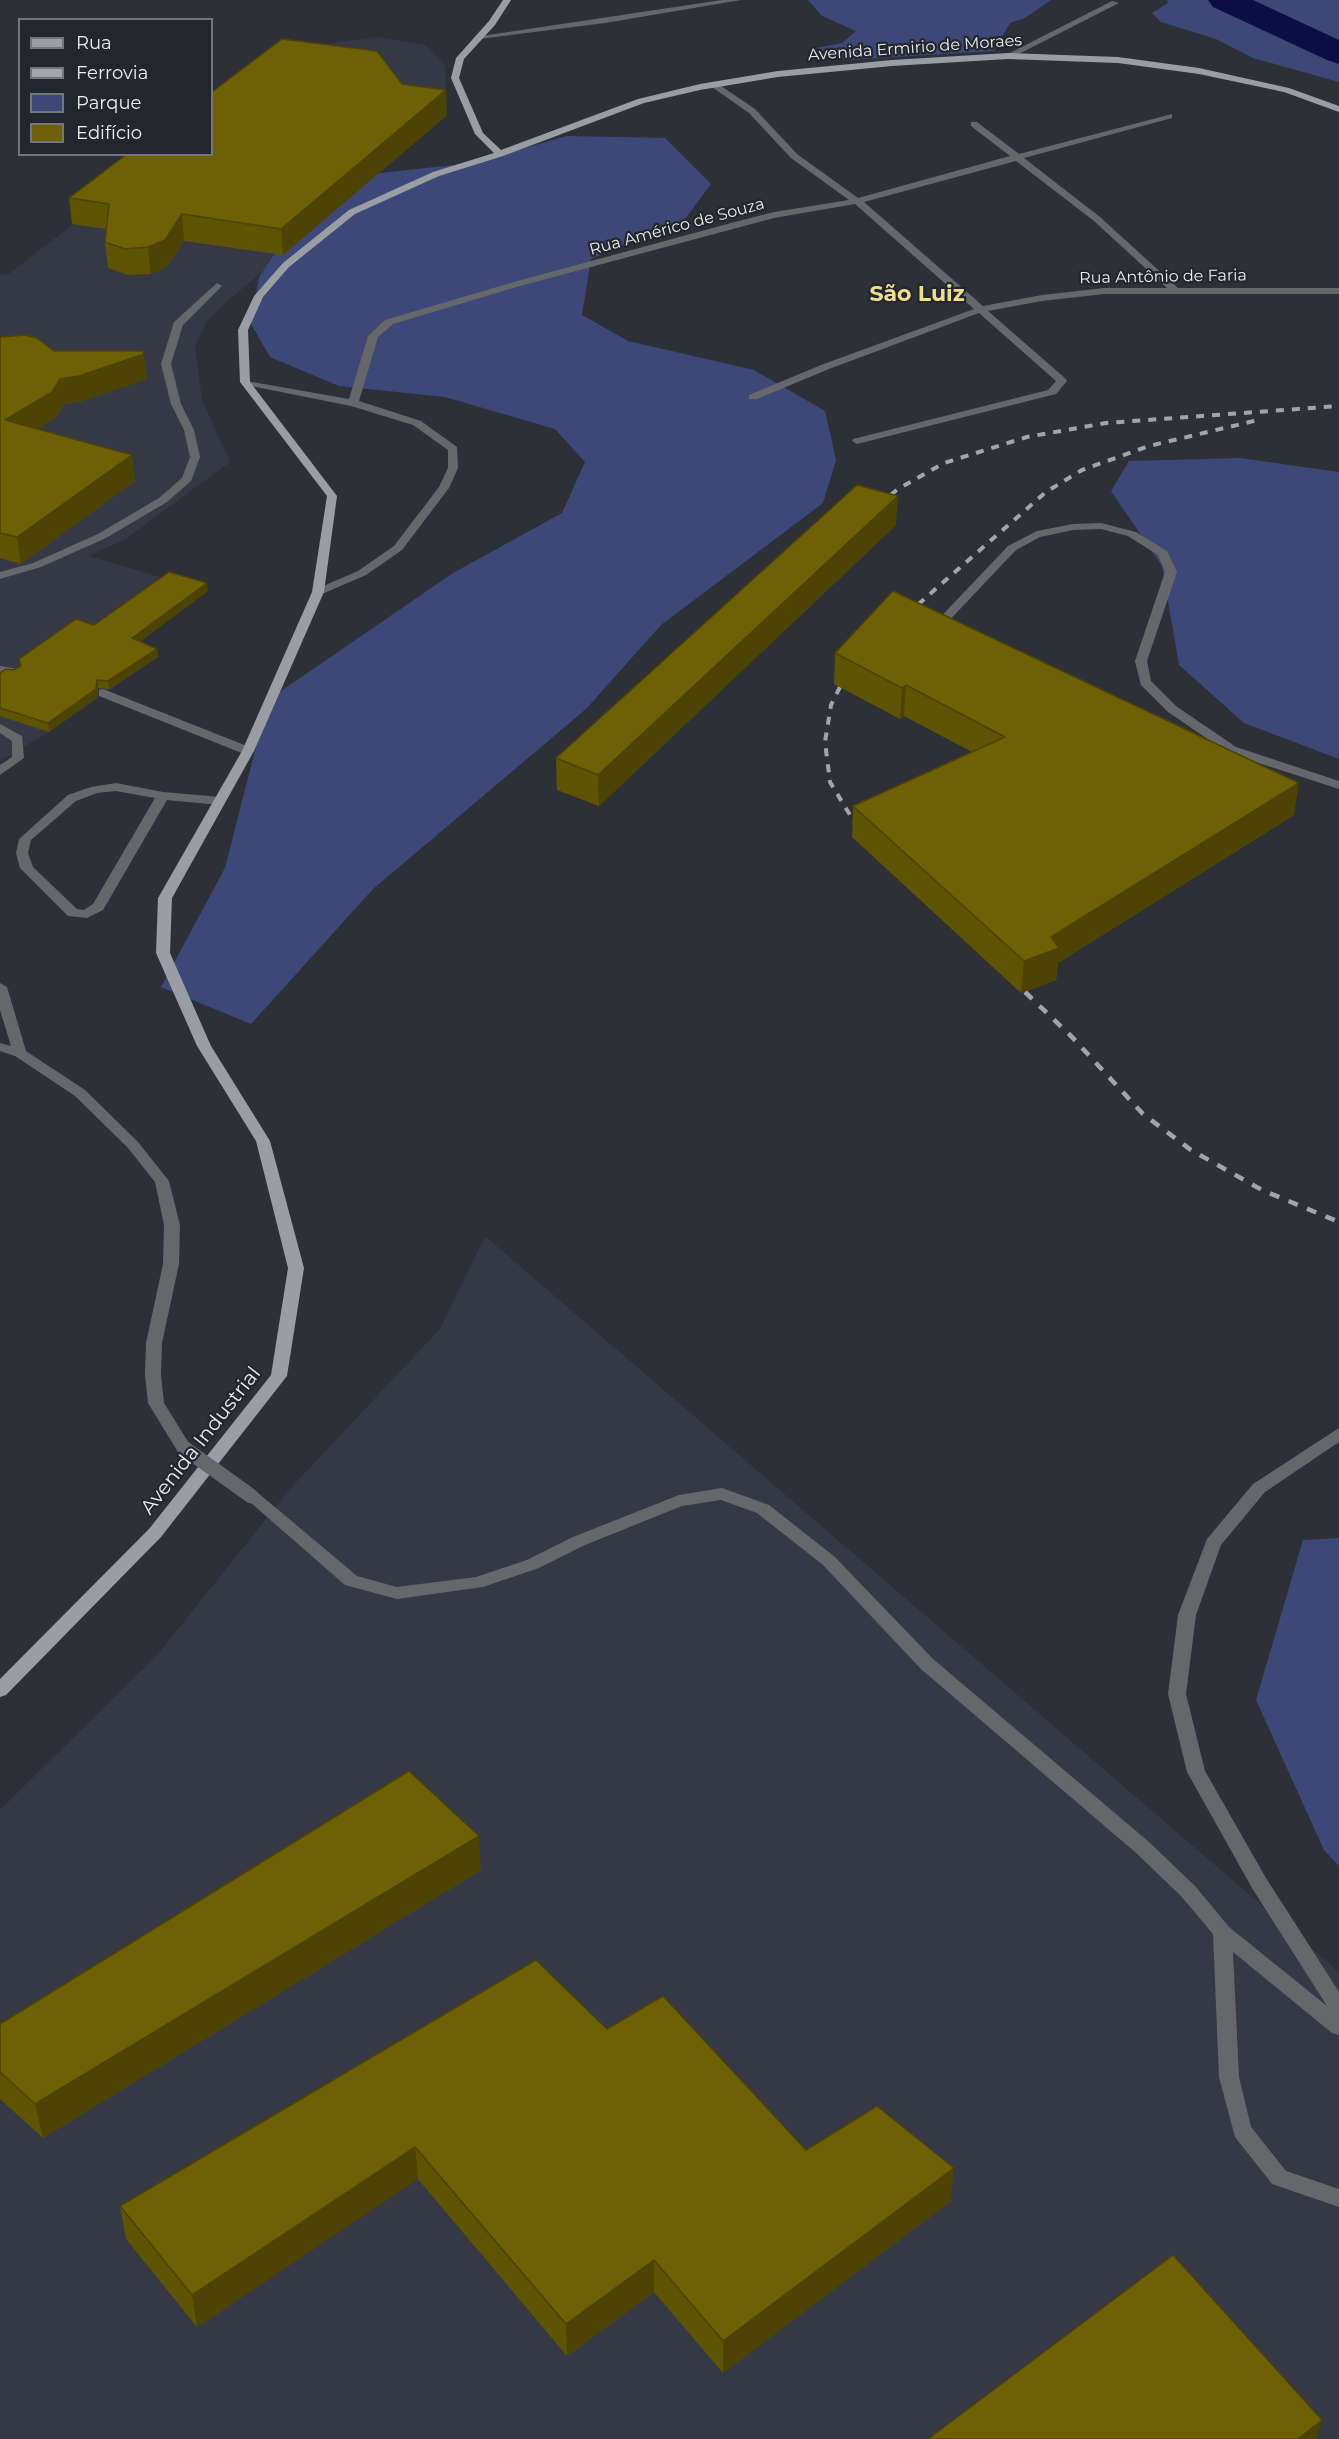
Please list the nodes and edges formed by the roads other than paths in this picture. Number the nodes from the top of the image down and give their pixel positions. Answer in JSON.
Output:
{"nodes":[{"id":1,"x":507,"y":0,"type":"edge"},
{"id":2,"x":738,"y":0,"type":"edge"},
{"id":3,"x":1115,"y":3,"type":"dead end"},
{"id":4,"x":479,"y":37,"type":"junction"},
{"id":5,"x":1008,"y":56,"type":"junction"},
{"id":6,"x":715,"y":85,"type":"junction"},
{"id":7,"x":1339,"y":109,"type":"edge"},
{"id":8,"x":1169,"y":116,"type":"dead end"},
{"id":9,"x":974,"y":124,"type":"dead end"},
{"id":10,"x":500,"y":154,"type":"junction"},
{"id":11,"x":1019,"y":158,"type":"junction"},
{"id":12,"x":857,"y":201,"type":"junction"},
{"id":13,"x":217,"y":286,"type":"dead end"},
{"id":14,"x":1174,"y":289,"type":"junction"},
{"id":15,"x":1339,"y":291,"type":"edge"},
{"id":16,"x":979,"y":310,"type":"junction"},
{"id":17,"x":245,"y":382,"type":"junction"},
{"id":18,"x":753,"y":397,"type":"dead end"},
{"id":19,"x":353,"y":403,"type":"junction"},
{"id":20,"x":857,"y":441,"type":"dead end"},
{"id":21,"x":0,"y":576,"type":"edge"},
{"id":22,"x":318,"y":592,"type":"junction"},
{"id":23,"x":938,"y":626,"type":"edge"},
{"id":24,"x":0,"y":670,"type":"edge"},
{"id":25,"x":15,"y":672,"type":"edge"},
{"id":26,"x":103,"y":693,"type":"dead end"},
{"id":27,"x":0,"y":728,"type":"edge"},
{"id":28,"x":248,"y":751,"type":"junction"},
{"id":29,"x":0,"y":771,"type":"edge"},
{"id":30,"x":1339,"y":785,"type":"edge"},
{"id":31,"x":163,"y":796,"type":"junction"},
{"id":32,"x":220,"y":801,"type":"junction"},
{"id":33,"x":0,"y":987,"type":"edge"},
{"id":34,"x":0,"y":1047,"type":"edge"},
{"id":35,"x":20,"y":1053,"type":"junction"},
{"id":36,"x":1334,"y":1441,"type":"edge"},
{"id":37,"x":0,"y":1690,"type":"edge"},
{"id":38,"x":1222,"y":1932,"type":"junction"},
{"id":39,"x":1339,"y":2008,"type":"edge"},
{"id":40,"x":1339,"y":2026,"type":"edge"},
{"id":41,"x":1339,"y":2198,"type":"edge"}],
"edges":[{"from":1,"to":4,"type":"main road"},
{"from":2,"to":4,"type":"street"},
{"from":3,"to":5,"type":"street"},
{"from":4,"to":10,"type":"main road"},
{"from":5,"to":6,"type":"main road","name":"Avenida Ermirio de Moraes"},
{"from":5,"to":7,"type":"main road","name":"Avenida Ermirio de Moraes"},
{"from":6,"to":10,"type":"main road","name":"Avenida Ermirio de Moraes"},
{"from":6,"to":12,"type":"street"},
{"from":8,"to":11,"type":"street","name":"Rua Américo de Souza"},
{"from":9,"to":11,"type":"street"},
{"from":10,"to":17,"type":"main road"},
{"from":11,"to":12,"type":"street","name":"Rua Américo de Souza"},
{"from":11,"to":14,"type":"street"},
{"from":12,"to":16,"type":"street"},
{"from":12,"to":19,"type":"street","name":"Rua Américo de Souza"},
{"from":13,"to":21,"type":"street"},
{"from":14,"to":15,"type":"street","name":"Rua Antônio de Faria"},
{"from":14,"to":16,"type":"street","name":"Rua Antônio de Faria"},
{"from":16,"to":18,"type":"street","name":"Rua Antônio de Faria"},
{"from":16,"to":20,"type":"street"},
{"from":17,"to":19,"type":"street"},
{"from":17,"to":22,"type":"main road"},
{"from":19,"to":22,"type":"street"},
{"from":22,"to":28,"type":"main road"},
{"from":23,"to":30,"type":"street"},
{"from":24,"to":25,"type":"street"},
{"from":26,"to":28,"type":"street"},
{"from":27,"to":29,"type":"street"},
{"from":28,"to":32,"type":"main road"},
{"from":31,"to":31,"type":"street"},
{"from":31,"to":32,"type":"street"},
{"from":32,"to":37,"type":"main road","name":"Avenida Industrial"},
{"from":33,"to":35,"type":"street"},
{"from":34,"to":35,"type":"street"},
{"from":35,"to":38,"type":"street","bridge":true},
{"from":36,"to":39,"type":"street"},
{"from":38,"to":40,"type":"street"},
{"from":38,"to":41,"type":"street"}]}
